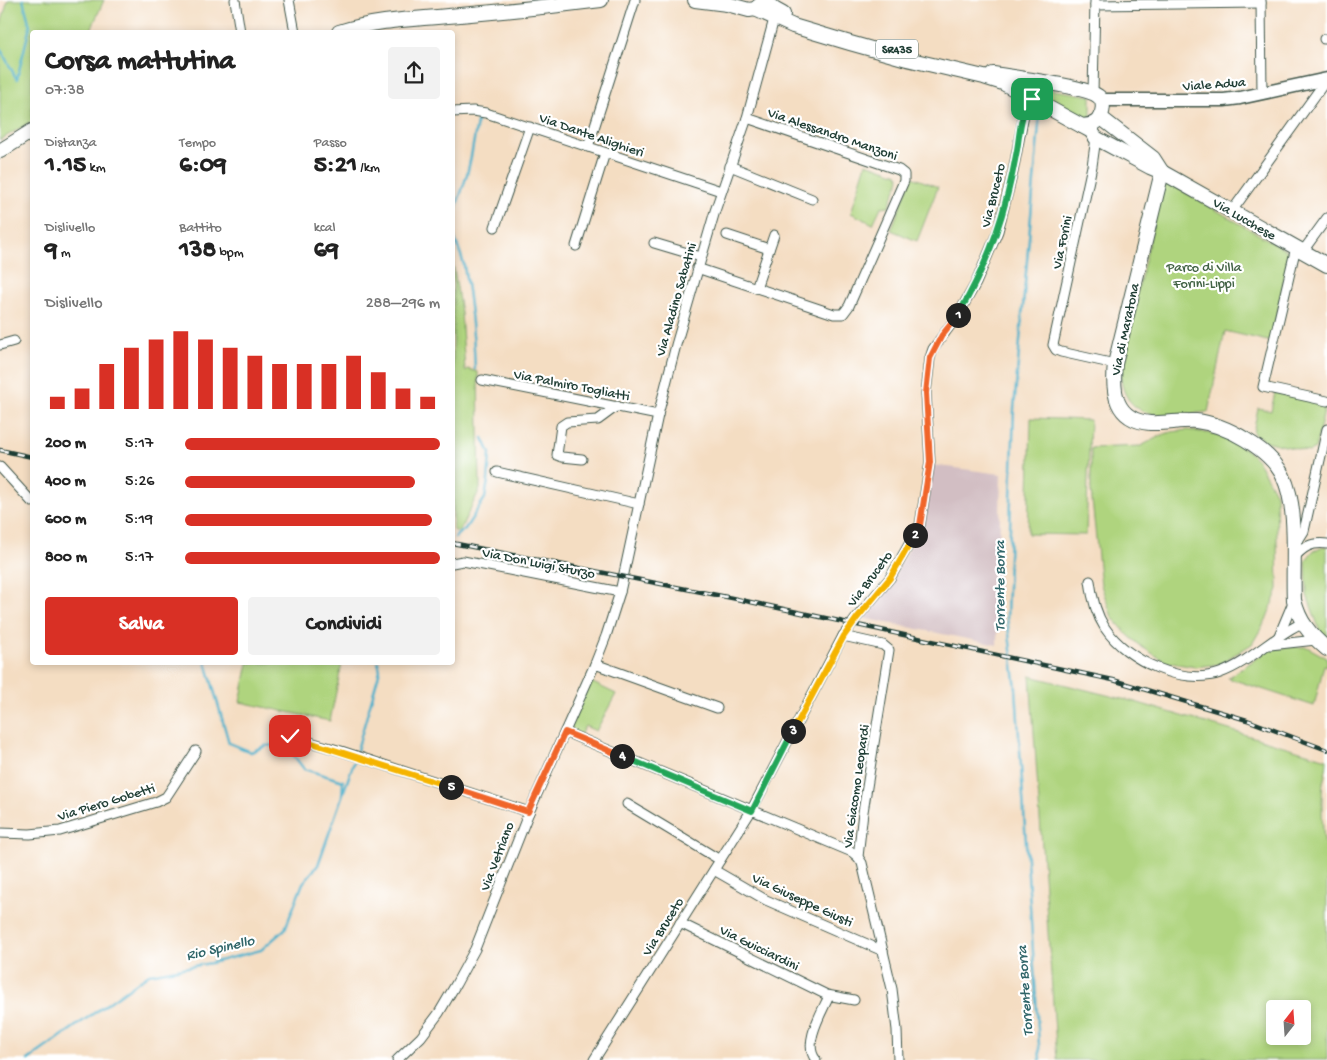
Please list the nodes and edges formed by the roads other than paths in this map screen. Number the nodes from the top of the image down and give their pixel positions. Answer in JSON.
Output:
{"nodes":[{"id":1,"x":235,"y":0,"type":"edge"},
{"id":2,"x":289,"y":0,"type":"edge"},
{"id":3,"x":601,"y":0,"type":"edge"},
{"id":4,"x":635,"y":0,"type":"edge"},
{"id":5,"x":695,"y":0,"type":"edge"},
{"id":6,"x":1095,"y":2,"type":"edge"},
{"id":7,"x":1180,"y":2,"type":"edge"},
{"id":8,"x":1261,"y":2,"type":"edge"},
{"id":9,"x":752,"y":3,"type":"edge"},
{"id":10,"x":537,"y":4,"type":"edge"},
{"id":11,"x":516,"y":5,"type":"edge"},
{"id":12,"x":774,"y":18,"type":"junction"},
{"id":13,"x":240,"y":30,"type":"edge"},
{"id":14,"x":295,"y":30,"type":"edge"},
{"id":15,"x":347,"y":30,"type":"edge"},
{"id":16,"x":1327,"y":79,"type":"edge"},
{"id":17,"x":1037,"y":81,"type":"junction"},
{"id":18,"x":1262,"y":94,"type":"junction"},
{"id":19,"x":1097,"y":96,"type":"junction"},
{"id":20,"x":1030,"y":98,"type":"junction"},
{"id":21,"x":455,"y":112,"type":"edge"},
{"id":22,"x":747,"y":118,"type":"junction"},
{"id":23,"x":1100,"y":118,"type":"junction"},
{"id":24,"x":1082,"y":126,"type":"junction"},
{"id":25,"x":530,"y":127,"type":"junction"},
{"id":26,"x":30,"y":132,"type":"edge"},
{"id":27,"x":1096,"y":138,"type":"junction"},
{"id":28,"x":588,"y":147,"type":"junction"},
{"id":29,"x":3,"y":149,"type":"edge"},
{"id":30,"x":605,"y":153,"type":"junction"},
{"id":31,"x":730,"y":166,"type":"junction"},
{"id":32,"x":1162,"y":172,"type":"junction"},
{"id":33,"x":721,"y":191,"type":"junction"},
{"id":34,"x":812,"y":199,"type":"dead end"},
{"id":35,"x":1232,"y":211,"type":"junction"},
{"id":36,"x":1327,"y":218,"type":"edge"},
{"id":37,"x":495,"y":227,"type":"dead end"},
{"id":38,"x":727,"y":235,"type":"dead end"},
{"id":39,"x":774,"y":235,"type":"dead end"},
{"id":40,"x":654,"y":243,"type":"dead end"},
{"id":41,"x":576,"y":246,"type":"dead end"},
{"id":42,"x":769,"y":249,"type":"junction"},
{"id":43,"x":1300,"y":249,"type":"junction"},
{"id":44,"x":701,"y":257,"type":"junction"},
{"id":45,"x":1327,"y":265,"type":"edge"},
{"id":46,"x":697,"y":268,"type":"junction"},
{"id":47,"x":756,"y":288,"type":"junction"},
{"id":48,"x":14,"y":341,"type":"dead end"},
{"id":49,"x":0,"y":345,"type":"edge"},
{"id":50,"x":1114,"y":364,"type":"junction"},
{"id":51,"x":482,"y":380,"type":"dead end"},
{"id":52,"x":1327,"y":401,"type":"edge"},
{"id":53,"x":617,"y":406,"type":"junction"},
{"id":54,"x":658,"y":415,"type":"junction"},
{"id":55,"x":1327,"y":429,"type":"edge"},
{"id":56,"x":582,"y":459,"type":"dead end"},
{"id":57,"x":0,"y":467,"type":"edge"},
{"id":58,"x":497,"y":472,"type":"dead end"},
{"id":59,"x":30,"y":500,"type":"edge"},
{"id":60,"x":639,"y":504,"type":"junction"},
{"id":61,"x":1327,"y":544,"type":"edge"},
{"id":62,"x":1293,"y":554,"type":"junction"},
{"id":63,"x":455,"y":562,"type":"edge"},
{"id":64,"x":1090,"y":581,"type":"dead end"},
{"id":65,"x":620,"y":592,"type":"junction"},
{"id":66,"x":1294,"y":600,"type":"junction"},
{"id":67,"x":1302,"y":623,"type":"junction"},
{"id":68,"x":844,"y":636,"type":"junction"},
{"id":69,"x":1278,"y":638,"type":"junction"},
{"id":70,"x":1267,"y":645,"type":"junction"},
{"id":71,"x":1324,"y":646,"type":"edge"},
{"id":72,"x":595,"y":664,"type":"junction"},
{"id":73,"x":717,"y":708,"type":"dead end"},
{"id":74,"x":565,"y":732,"type":"junction"},
{"id":75,"x":276,"y":735,"type":"dead end"},
{"id":76,"x":196,"y":751,"type":"dead end"},
{"id":77,"x":627,"y":804,"type":"dead end"},
{"id":78,"x":752,"y":811,"type":"junction"},
{"id":79,"x":528,"y":812,"type":"junction"},
{"id":80,"x":0,"y":833,"type":"edge"},
{"id":81,"x":858,"y":857,"type":"junction"},
{"id":82,"x":720,"y":860,"type":"junction"},
{"id":83,"x":714,"y":870,"type":"junction"},
{"id":84,"x":680,"y":923,"type":"junction"},
{"id":85,"x":883,"y":951,"type":"junction"},
{"id":86,"x":829,"y":996,"type":"junction"},
{"id":87,"x":854,"y":1000,"type":"dead end"},
{"id":88,"x":397,"y":1060,"type":"edge"},
{"id":89,"x":594,"y":1060,"type":"edge"},
{"id":90,"x":816,"y":1060,"type":"edge"},
{"id":91,"x":898,"y":1060,"type":"edge"}],
"edges":[{"from":1,"to":13,"type":"street"},
{"from":2,"to":14,"type":"street"},
{"from":3,"to":10,"type":"main road"},
{"from":4,"to":28,"type":"street"},
{"from":5,"to":9,"type":"main road","number":"SR435"},
{"from":6,"to":7,"type":"street"},
{"from":6,"to":19,"type":"street"},
{"from":7,"to":8,"type":"street"},
{"from":8,"to":18,"type":"street"},
{"from":9,"to":12,"type":"main road","number":"SR435"},
{"from":9,"to":17,"type":"main road","number":"SR435"},
{"from":10,"to":11,"type":"main road"},
{"from":11,"to":15,"type":"main road"},
{"from":12,"to":20,"type":"main road","number":"SR435"},
{"from":12,"to":22,"type":"street","name":"Via Aladino Sabatini"},
{"from":16,"to":18,"type":"main road","name":"Viale Adua"},
{"from":16,"to":35,"type":"street"},
{"from":17,"to":19,"type":"main road"},
{"from":17,"to":20,"type":"main road"},
{"from":18,"to":19,"type":"main road","name":"Viale Adua"},
{"from":19,"to":23,"type":"main road"},
{"from":20,"to":24,"type":"main road"},
{"from":20,"to":68,"type":"street","name":"Via Bruceto"},
{"from":21,"to":25,"type":"street","name":"Via Dante Alighieri"},
{"from":22,"to":31,"type":"street","name":"Via Aladino Sabatini"},
{"from":22,"to":47,"type":"street","name":"Via Alessandro Manzoni"},
{"from":23,"to":24,"type":"main road"},
{"from":23,"to":32,"type":"main road"},
{"from":24,"to":27,"type":"main road","name":"Via Lucchese"},
{"from":25,"to":28,"type":"street","name":"Via Dante Alighieri"},
{"from":25,"to":37,"type":"street"},
{"from":26,"to":29,"type":"main road"},
{"from":27,"to":32,"type":"main road","name":"Via Lucchese"},
{"from":27,"to":50,"type":"street","name":"Via Forini"},
{"from":28,"to":30,"type":"street","name":"Via Dante Alighieri"},
{"from":30,"to":33,"type":"street","name":"Via Dante Alighieri"},
{"from":30,"to":41,"type":"street"},
{"from":31,"to":33,"type":"street","name":"Via Aladino Sabatini"},
{"from":31,"to":34,"type":"street"},
{"from":32,"to":35,"type":"main road","name":"Via Lucchese"},
{"from":32,"to":50,"type":"main road","name":"Via di Maratona"},
{"from":33,"to":44,"type":"street","name":"Via Aladino Sabatini"},
{"from":35,"to":43,"type":"main road","name":"Via Lucchese"},
{"from":36,"to":43,"type":"street"},
{"from":38,"to":42,"type":"street"},
{"from":39,"to":42,"type":"street"},
{"from":40,"to":44,"type":"street"},
{"from":42,"to":47,"type":"street"},
{"from":43,"to":45,"type":"main road","name":"Via Lucchese"},
{"from":43,"to":52,"type":"street"},
{"from":44,"to":46,"type":"street","name":"Via Aladino Sabatini"},
{"from":46,"to":47,"type":"street","name":"Via Alessandro Manzoni"},
{"from":46,"to":54,"type":"street","name":"Via Aladino Sabatini"},
{"from":48,"to":49,"type":"street"},
{"from":50,"to":62,"type":"main road","name":"Via di Maratona"},
{"from":51,"to":53,"type":"street","name":"Via Palmiro Togliatti"},
{"from":53,"to":54,"type":"street","name":"Via Palmiro Togliatti"},
{"from":53,"to":56,"type":"street"},
{"from":54,"to":60,"type":"street","name":"Via Aladino Sabatini"},
{"from":55,"to":62,"type":"street"},
{"from":57,"to":59,"type":"street"},
{"from":58,"to":60,"type":"street"},
{"from":60,"to":65,"type":"street","name":"Via Aladino Sabatini"},
{"from":61,"to":62,"type":"street"},
{"from":62,"to":66,"type":"main road","name":"Via di Maratona"},
{"from":63,"to":65,"type":"street","name":"Via Don Luigi Sturzo"},
{"from":64,"to":70,"type":"street"},
{"from":65,"to":72,"type":"street","name":"Via Vetriano"},
{"from":66,"to":67,"type":"main road","name":"Via di Maratona"},
{"from":66,"to":69,"type":"street"},
{"from":67,"to":69,"type":"street"},
{"from":67,"to":71,"type":"main road"},
{"from":68,"to":78,"type":"street","name":"Via Bruceto"},
{"from":68,"to":81,"type":"street","name":"Via Giacomo Leopardi"},
{"from":69,"to":70,"type":"street"},
{"from":70,"to":71,"type":"street"},
{"from":72,"to":73,"type":"street"},
{"from":72,"to":74,"type":"street","name":"Via Vetriano"},
{"from":74,"to":78,"type":"street"},
{"from":74,"to":79,"type":"street","name":"Via Vetriano"},
{"from":75,"to":79,"type":"street"},
{"from":76,"to":80,"type":"street","name":"Via Piero Gobetti"},
{"from":77,"to":82,"type":"street"},
{"from":78,"to":81,"type":"street"},
{"from":78,"to":82,"type":"street","name":"Via Bruceto"},
{"from":79,"to":88,"type":"street","name":"Via Vetriano"},
{"from":81,"to":85,"type":"street","name":"Via Giacomo Leopardi"},
{"from":82,"to":83,"type":"street","name":"Via Bruceto"},
{"from":83,"to":84,"type":"street","name":"Via Bruceto"},
{"from":83,"to":85,"type":"street","name":"Via Giuseppe Giusti"},
{"from":84,"to":86,"type":"street","name":"Via Guicciardini"},
{"from":84,"to":89,"type":"street","name":"Via Bruceto"},
{"from":85,"to":91,"type":"street","name":"Via Giacomo Leopardi"},
{"from":86,"to":87,"type":"street","name":"Via Guicciardini"},
{"from":86,"to":90,"type":"street"}]}
